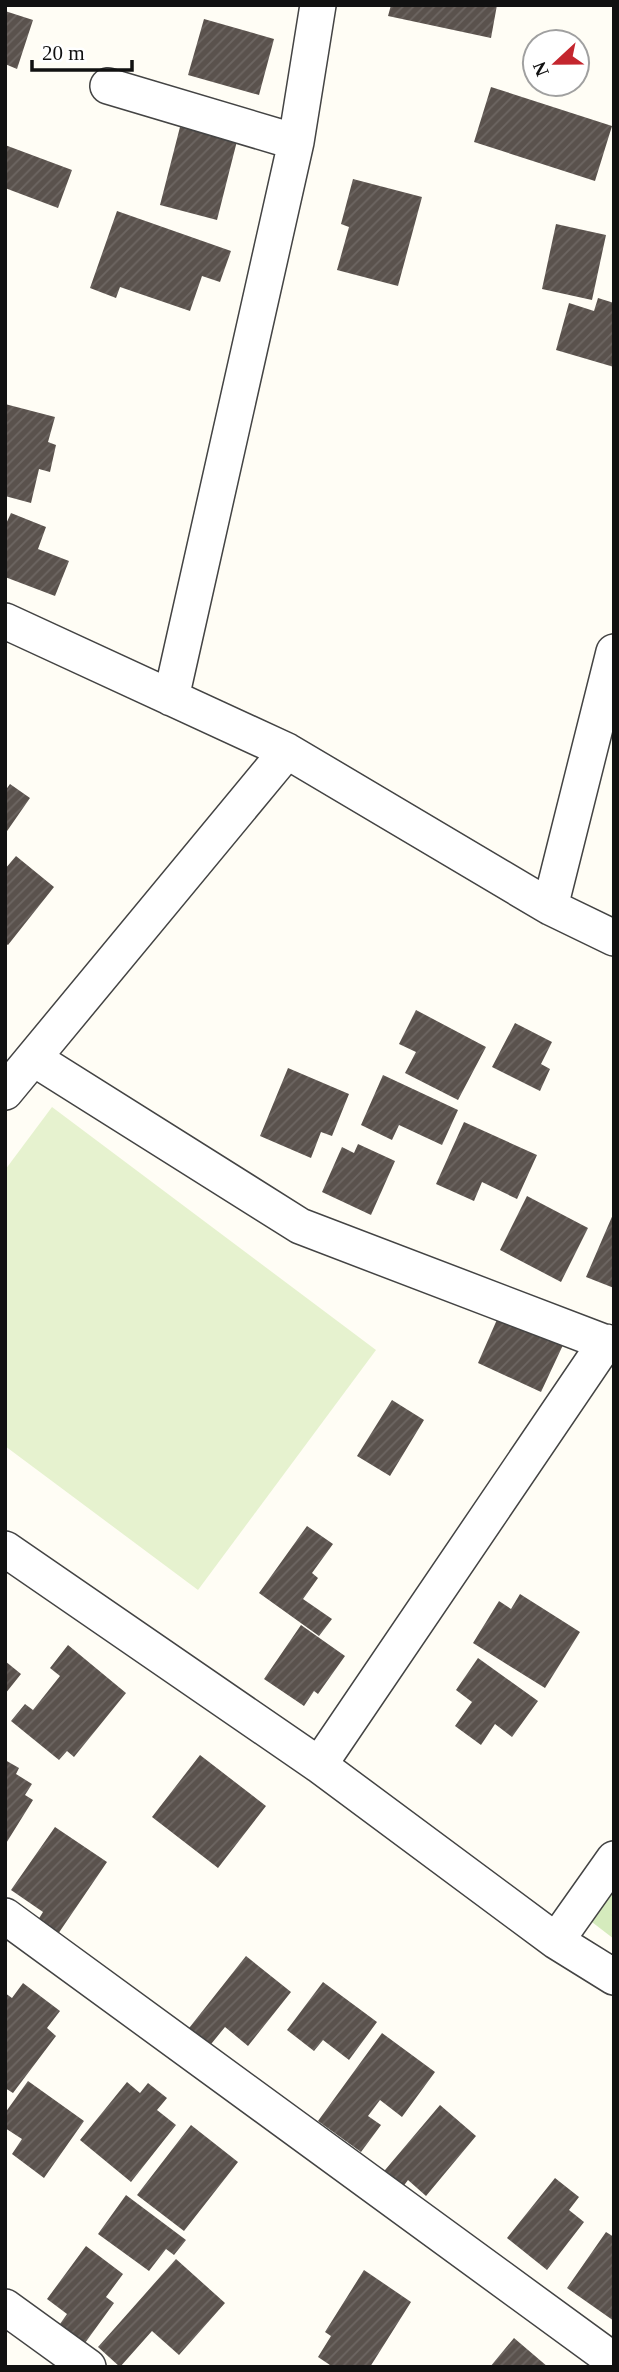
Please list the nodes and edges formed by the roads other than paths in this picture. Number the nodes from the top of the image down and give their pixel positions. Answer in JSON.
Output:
{"nodes":[{"id":1,"x":318,"y":5,"type":"edge"},
{"id":2,"x":108,"y":86,"type":"dead end"},
{"id":3,"x":296,"y":142,"type":"junction"},
{"id":4,"x":5,"y":621,"type":"edge"},
{"id":5,"x":614,"y":652,"type":"edge"},
{"id":6,"x":171,"y":698,"type":"junction"},
{"id":7,"x":287,"y":751,"type":"junction"},
{"id":8,"x":550,"y":907,"type":"junction"},
{"id":9,"x":614,"y":938,"type":"edge"},
{"id":10,"x":33,"y":1058,"type":"junction"},
{"id":11,"x":5,"y":1092,"type":"edge"},
{"id":12,"x":610,"y":1344,"type":"edge"},
{"id":13,"x":5,"y":1549,"type":"edge"},
{"id":14,"x":319,"y":1765,"type":"junction"},
{"id":15,"x":614,"y":1860,"type":"edge"},
{"id":16,"x":5,"y":1916,"type":"edge"},
{"id":17,"x":556,"y":1941,"type":"junction"},
{"id":18,"x":614,"y":1977,"type":"edge"},
{"id":19,"x":5,"y":2307,"type":"edge"},
{"id":20,"x":614,"y":2361,"type":"edge"},
{"id":21,"x":88,"y":2367,"type":"edge"}],
"edges":[{"from":1,"to":3,"type":"street"},
{"from":2,"to":3,"type":"street"},
{"from":3,"to":6,"type":"street"},
{"from":4,"to":6,"type":"street"},
{"from":5,"to":8,"type":"street"},
{"from":6,"to":7,"type":"street"},
{"from":7,"to":8,"type":"street"},
{"from":7,"to":10,"type":"street"},
{"from":8,"to":9,"type":"street"},
{"from":10,"to":11,"type":"street"},
{"from":10,"to":12,"type":"street"},
{"from":12,"to":14,"type":"street"},
{"from":13,"to":14,"type":"street"},
{"from":14,"to":17,"type":"street"},
{"from":15,"to":17,"type":"street"},
{"from":16,"to":20,"type":"street"},
{"from":17,"to":18,"type":"street"},
{"from":19,"to":21,"type":"street"}]}
